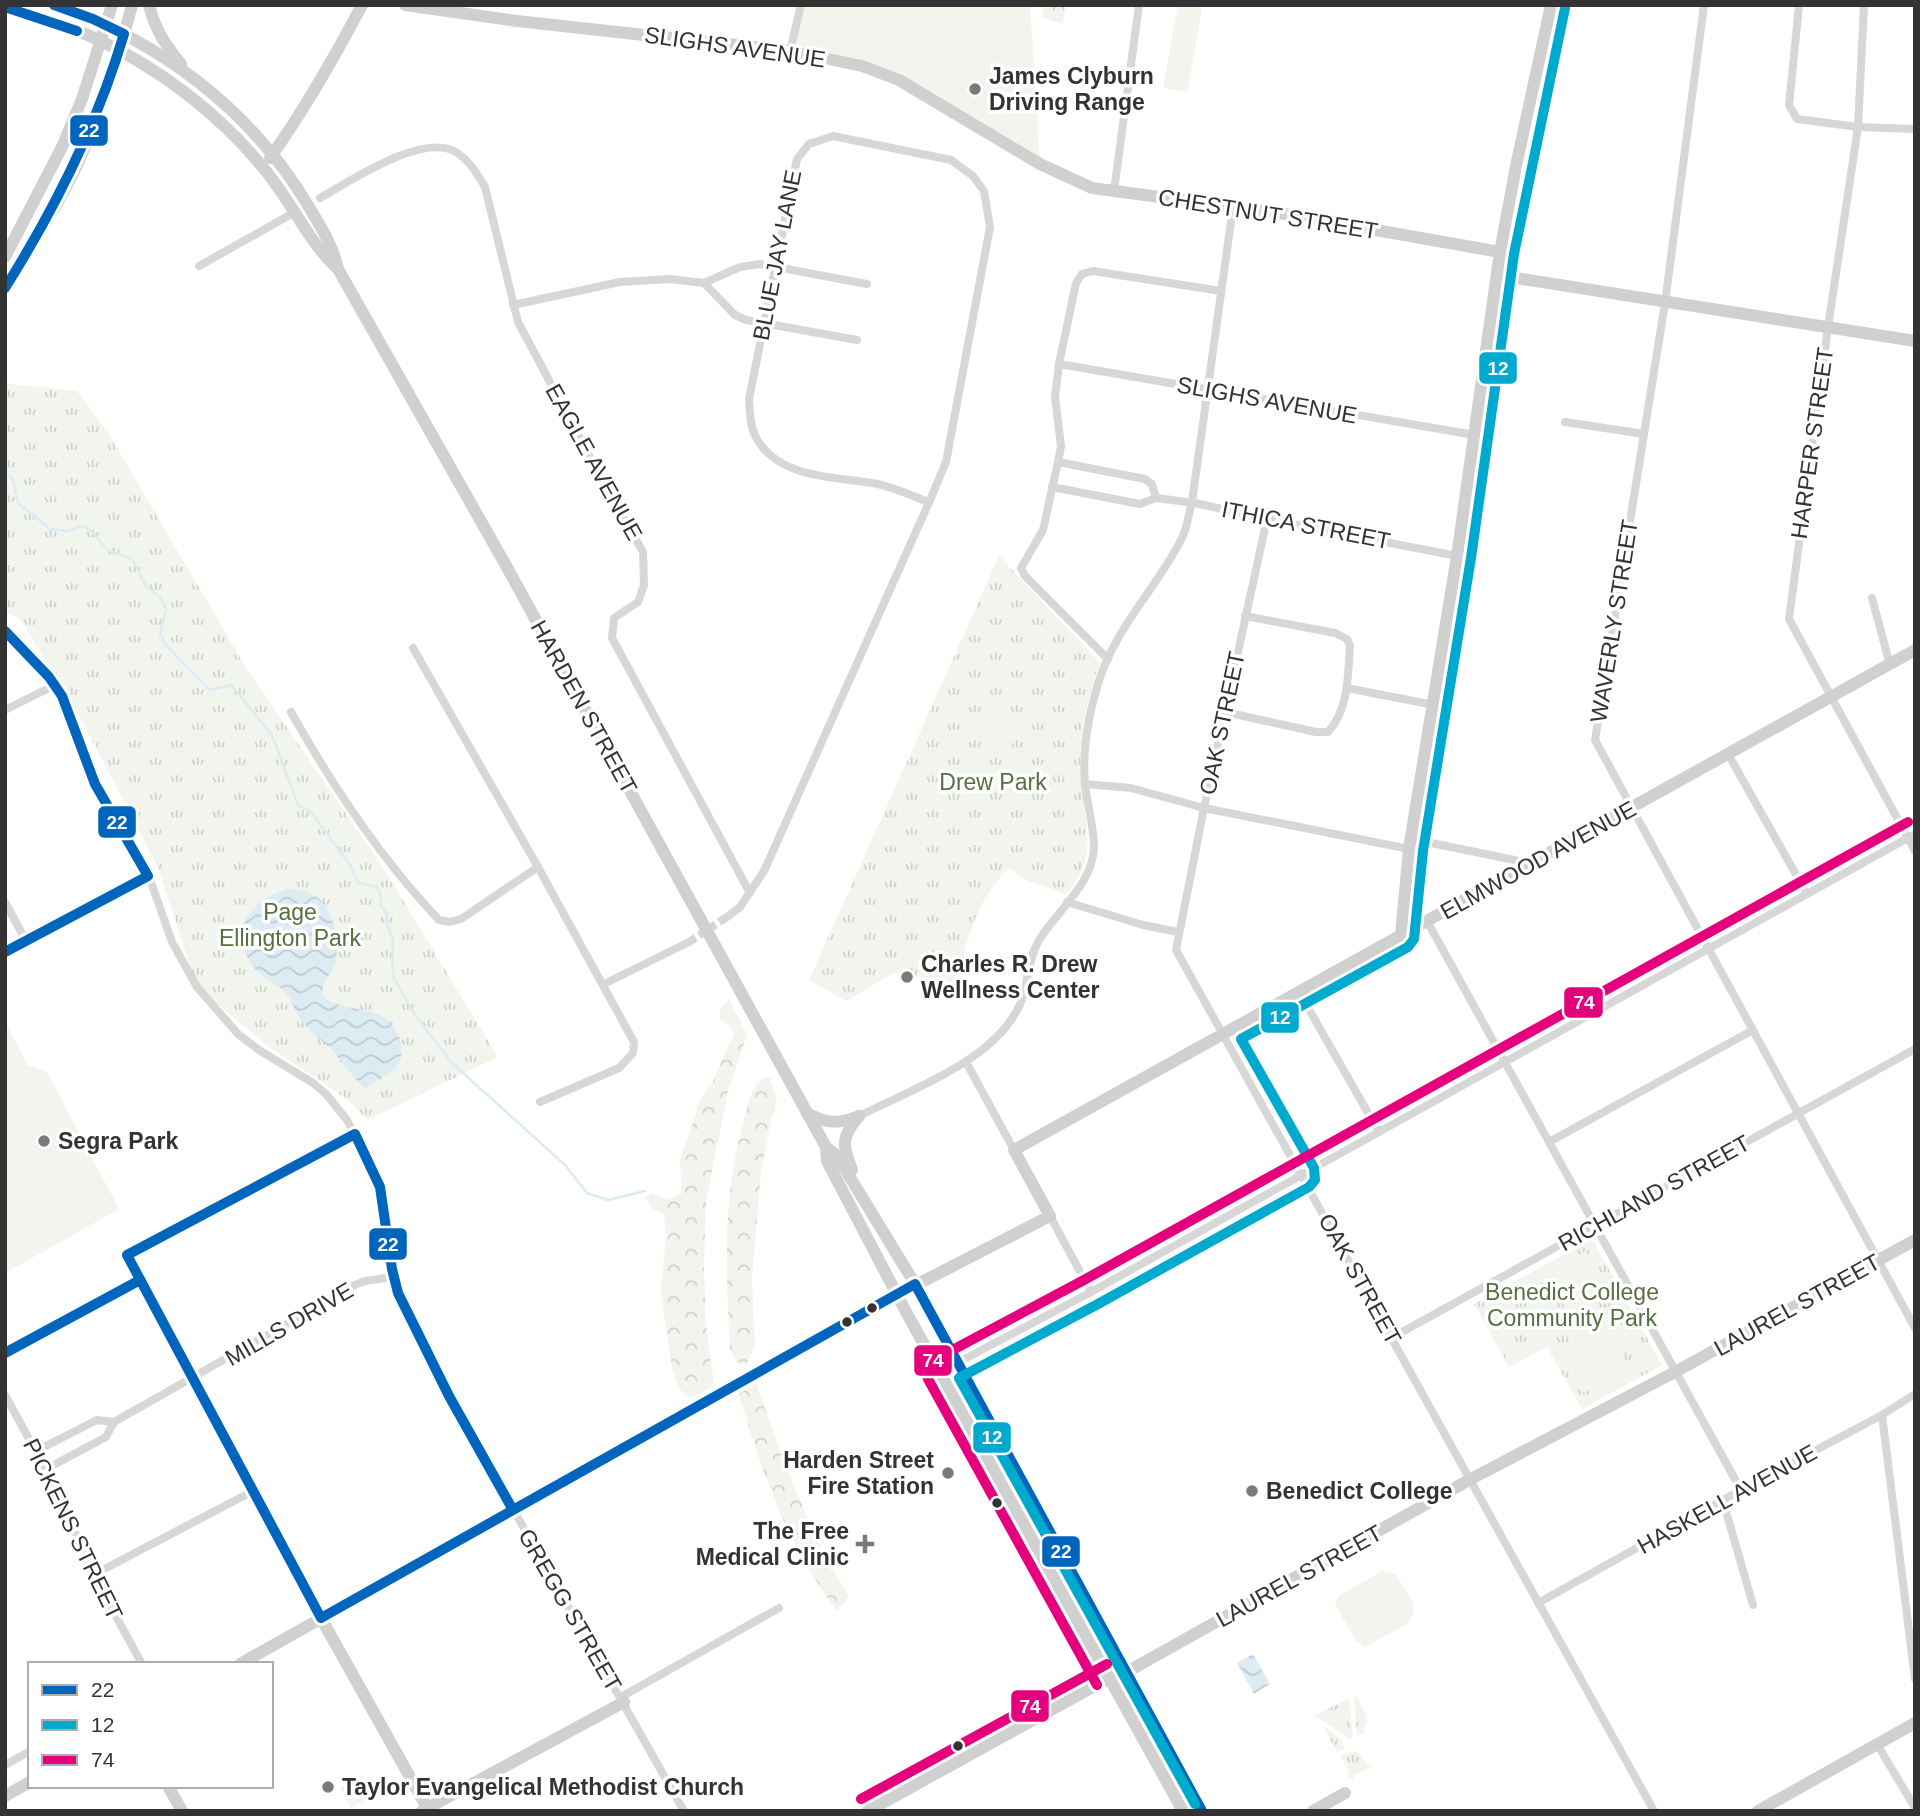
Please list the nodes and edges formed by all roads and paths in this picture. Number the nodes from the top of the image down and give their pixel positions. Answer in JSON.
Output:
{"nodes":[{"id":1,"x":53,"y":5,"type":"edge"},
{"id":2,"x":112,"y":5,"type":"edge"},
{"id":3,"x":132,"y":5,"type":"edge"},
{"id":4,"x":149,"y":5,"type":"edge"},
{"id":5,"x":362,"y":5,"type":"edge"},
{"id":6,"x":405,"y":5,"type":"edge"},
{"id":7,"x":801,"y":5,"type":"edge"},
{"id":8,"x":1139,"y":5,"type":"edge"},
{"id":9,"x":1551,"y":5,"type":"edge"},
{"id":10,"x":1704,"y":5,"type":"edge"},
{"id":11,"x":1799,"y":5,"type":"edge"},
{"id":12,"x":1864,"y":5,"type":"edge"},
{"id":13,"x":5,"y":6,"type":"edge"},
{"id":14,"x":106,"y":25,"type":"junction"},
{"id":15,"x":124,"y":34,"type":"junction"},
{"id":16,"x":101,"y":41,"type":"junction"},
{"id":17,"x":120,"y":51,"type":"junction"},
{"id":18,"x":790,"y":51,"type":"junction"},
{"id":19,"x":190,"y":75,"type":"junction"},
{"id":20,"x":1858,"y":127,"type":"junction"},
{"id":21,"x":1915,"y":129,"type":"edge"},
{"id":22,"x":273,"y":153,"type":"junction"},
{"id":23,"x":1040,"y":164,"type":"joint"},
{"id":24,"x":263,"y":167,"type":"junction"},
{"id":25,"x":1114,"y":191,"type":"junction"},
{"id":26,"x":320,"y":198,"type":"dead end"},
{"id":27,"x":1233,"y":207,"type":"junction"},
{"id":28,"x":286,"y":217,"type":"dead end"},
{"id":29,"x":1500,"y":253,"type":"junction"},
{"id":30,"x":5,"y":257,"type":"edge"},
{"id":31,"x":199,"y":266,"type":"dead end"},
{"id":32,"x":775,"y":267,"type":"junction"},
{"id":33,"x":338,"y":270,"type":"junction"},
{"id":34,"x":1497,"y":275,"type":"junction"},
{"id":35,"x":704,"y":283,"type":"junction"},
{"id":36,"x":867,"y":284,"type":"dead end"},
{"id":37,"x":5,"y":288,"type":"edge"},
{"id":38,"x":1220,"y":291,"type":"junction"},
{"id":39,"x":1665,"y":303,"type":"junction"},
{"id":40,"x":513,"y":305,"type":"junction"},
{"id":41,"x":764,"y":323,"type":"junction"},
{"id":42,"x":1828,"y":327,"type":"junction"},
{"id":43,"x":856,"y":340,"type":"dead end"},
{"id":44,"x":1915,"y":341,"type":"edge"},
{"id":45,"x":1059,"y":364,"type":"junction"},
{"id":46,"x":1206,"y":390,"type":"junction"},
{"id":47,"x":1565,"y":422,"type":"dead end"},
{"id":48,"x":1644,"y":434,"type":"junction"},
{"id":49,"x":1475,"y":435,"type":"junction"},
{"id":50,"x":1058,"y":462,"type":"junction"},
{"id":51,"x":1052,"y":487,"type":"junction"},
{"id":52,"x":1156,"y":498,"type":"junction"},
{"id":53,"x":929,"y":502,"type":"junction"},
{"id":54,"x":1192,"y":502,"type":"junction"},
{"id":55,"x":1267,"y":519,"type":"junction"},
{"id":56,"x":1457,"y":556,"type":"junction"},
{"id":57,"x":1872,"y":598,"type":"dead end"},
{"id":58,"x":1245,"y":616,"type":"junction"},
{"id":59,"x":5,"y":631,"type":"edge"},
{"id":60,"x":413,"y":648,"type":"dead end"},
{"id":61,"x":1915,"y":650,"type":"edge"},
{"id":62,"x":1108,"y":659,"type":"junction"},
{"id":63,"x":1889,"y":665,"type":"junction"},
{"id":64,"x":55,"y":685,"type":"junction"},
{"id":65,"x":1348,"y":688,"type":"junction"},
{"id":66,"x":1832,"y":697,"type":"junction"},
{"id":67,"x":1434,"y":705,"type":"junction"},
{"id":68,"x":5,"y":710,"type":"edge"},
{"id":69,"x":291,"y":712,"type":"dead end"},
{"id":70,"x":1225,"y":712,"type":"junction"},
{"id":71,"x":1728,"y":754,"type":"junction"},
{"id":72,"x":1085,"y":784,"type":"junction"},
{"id":73,"x":1632,"y":807,"type":"junction"},
{"id":74,"x":1204,"y":808,"type":"junction"},
{"id":75,"x":1911,"y":836,"type":"edge"},
{"id":76,"x":1410,"y":844,"type":"junction"},
{"id":77,"x":1915,"y":851,"type":"edge"},
{"id":78,"x":1531,"y":863,"type":"junction"},
{"id":79,"x":538,"y":867,"type":"junction"},
{"id":80,"x":148,"y":876,"type":"junction"},
{"id":81,"x":750,"y":892,"type":"junction"},
{"id":82,"x":1807,"y":894,"type":"junction"},
{"id":83,"x":5,"y":902,"type":"edge"},
{"id":84,"x":1067,"y":902,"type":"junction"},
{"id":85,"x":727,"y":917,"type":"tunnel mouth"},
{"id":86,"x":1427,"y":921,"type":"junction"},
{"id":87,"x":1178,"y":932,"type":"junction"},
{"id":88,"x":1401,"y":936,"type":"junction"},
{"id":89,"x":26,"y":941,"type":"junction"},
{"id":90,"x":689,"y":942,"type":"tunnel mouth"},
{"id":91,"x":1710,"y":948,"type":"junction"},
{"id":92,"x":5,"y":952,"type":"edge"},
{"id":93,"x":604,"y":984,"type":"junction"},
{"id":94,"x":1299,"y":992,"type":"junction"},
{"id":95,"x":1753,"y":1030,"type":"junction"},
{"id":96,"x":1222,"y":1034,"type":"junction"},
{"id":97,"x":1915,"y":1049,"type":"edge"},
{"id":98,"x":966,"y":1062,"type":"junction"},
{"id":99,"x":1504,"y":1062,"type":"junction"},
{"id":100,"x":540,"y":1102,"type":"dead end"},
{"id":101,"x":807,"y":1113,"type":"junction"},
{"id":102,"x":1800,"y":1113,"type":"junction"},
{"id":103,"x":859,"y":1116,"type":"junction"},
{"id":104,"x":1379,"y":1132,"type":"junction"},
{"id":105,"x":355,"y":1134,"type":"junction"},
{"id":106,"x":1549,"y":1142,"type":"junction"},
{"id":107,"x":826,"y":1147,"type":"junction"},
{"id":108,"x":1014,"y":1150,"type":"junction"},
{"id":109,"x":1302,"y":1175,"type":"junction"},
{"id":110,"x":860,"y":1194,"type":"junction"},
{"id":111,"x":1050,"y":1216,"type":"junction"},
{"id":112,"x":1596,"y":1225,"type":"junction"},
{"id":113,"x":1915,"y":1240,"type":"edge"},
{"id":114,"x":1877,"y":1260,"type":"junction"},
{"id":115,"x":393,"y":1277,"type":"junction"},
{"id":116,"x":140,"y":1280,"type":"junction"},
{"id":117,"x":915,"y":1284,"type":"junction"},
{"id":118,"x":1091,"y":1292,"type":"junction"},
{"id":119,"x":897,"y":1294,"type":"junction"},
{"id":120,"x":1915,"y":1328,"type":"edge"},
{"id":121,"x":1392,"y":1337,"type":"junction"},
{"id":122,"x":5,"y":1353,"type":"edge"},
{"id":123,"x":958,"y":1363,"type":"junction"},
{"id":124,"x":940,"y":1372,"type":"junction"},
{"id":125,"x":1675,"y":1372,"type":"junction"},
{"id":126,"x":193,"y":1379,"type":"junction"},
{"id":127,"x":1915,"y":1394,"type":"edge"},
{"id":128,"x":5,"y":1395,"type":"edge"},
{"id":129,"x":1882,"y":1415,"type":"junction"},
{"id":130,"x":114,"y":1422,"type":"junction"},
{"id":131,"x":36,"y":1451,"type":"junction"},
{"id":132,"x":46,"y":1469,"type":"junction"},
{"id":133,"x":1469,"y":1480,"type":"junction"},
{"id":134,"x":1741,"y":1490,"type":"junction"},
{"id":135,"x":253,"y":1491,"type":"junction"},
{"id":136,"x":1723,"y":1501,"type":"junction"},
{"id":137,"x":513,"y":1510,"type":"junction"},
{"id":138,"x":93,"y":1575,"type":"junction"},
{"id":139,"x":1538,"y":1603,"type":"junction"},
{"id":140,"x":1753,"y":1605,"type":"dead end"},
{"id":141,"x":779,"y":1608,"type":"dead end"},
{"id":142,"x":321,"y":1618,"type":"junction"},
{"id":143,"x":141,"y":1662,"type":"edge"},
{"id":144,"x":244,"y":1662,"type":"edge"},
{"id":145,"x":1125,"y":1673,"type":"junction"},
{"id":146,"x":1109,"y":1678,"type":"junction"},
{"id":147,"x":1915,"y":1679,"type":"edge"},
{"id":148,"x":623,"y":1700,"type":"junction"},
{"id":149,"x":1915,"y":1723,"type":"edge"},
{"id":150,"x":1877,"y":1744,"type":"junction"},
{"id":151,"x":28,"y":1752,"type":"edge"},
{"id":152,"x":5,"y":1765,"type":"edge"},
{"id":153,"x":28,"y":1783,"type":"edge"},
{"id":154,"x":169,"y":1788,"type":"edge"},
{"id":155,"x":1345,"y":1793,"type":"dead end"},
{"id":156,"x":5,"y":1796,"type":"edge"},
{"id":157,"x":1915,"y":1808,"type":"edge"},
{"id":158,"x":426,"y":1810,"type":"edge"},
{"id":159,"x":182,"y":1811,"type":"edge"},
{"id":160,"x":684,"y":1811,"type":"edge"},
{"id":161,"x":868,"y":1811,"type":"edge"},
{"id":162,"x":1183,"y":1811,"type":"edge"},
{"id":163,"x":1202,"y":1811,"type":"edge"},
{"id":164,"x":1313,"y":1811,"type":"edge"},
{"id":165,"x":1654,"y":1811,"type":"edge"},
{"id":166,"x":1758,"y":1811,"type":"edge"}],
"edges":[{"from":1,"to":14,"type":"street","name":"HARDEN STREET"},
{"from":2,"to":14,"type":"street"},
{"from":3,"to":15,"type":"street"},
{"from":4,"to":19,"type":"street"},
{"from":5,"to":22,"type":"street"},
{"from":6,"to":18,"type":"street","name":"SLIGHS AVENUE"},
{"from":7,"to":18,"type":"street"},
{"from":8,"to":25,"type":"street"},
{"from":9,"to":29,"type":"street"},
{"from":10,"to":39,"type":"street","name":"WAVERLY STREET"},
{"from":11,"to":20,"type":"street"},
{"from":12,"to":20,"type":"street","name":"HARPER STREET"},
{"from":13,"to":16,"type":"street","name":"HARDEN STREET"},
{"from":14,"to":15,"type":"street","name":"HARDEN STREET"},
{"from":14,"to":16,"type":"street"},
{"from":15,"to":17,"type":"street"},
{"from":15,"to":19,"type":"street","name":"HARDEN STREET"},
{"from":16,"to":17,"type":"street","name":"HARDEN STREET"},
{"from":16,"to":30,"type":"street"},
{"from":17,"to":24,"type":"street","name":"HARDEN STREET"},
{"from":17,"to":37,"type":"street"},
{"from":18,"to":23,"type":"street","name":"SLIGHS AVENUE"},
{"from":19,"to":22,"type":"street","name":"HARDEN STREET"},
{"from":20,"to":21,"type":"street"},
{"from":20,"to":42,"type":"street","name":"HARPER STREET"},
{"from":22,"to":24,"type":"street"},
{"from":22,"to":33,"type":"street","name":"HARDEN STREET"},
{"from":23,"to":25,"type":"street","name":"CHESTNUT STREET"},
{"from":24,"to":33,"type":"street","name":"HARDEN STREET"},
{"from":25,"to":27,"type":"street","name":"CHESTNUT STREET"},
{"from":26,"to":40,"type":"street","name":"EAGLE AVENUE"},
{"from":27,"to":29,"type":"street","name":"CHESTNUT STREET"},
{"from":27,"to":38,"type":"street"},
{"from":28,"to":31,"type":"street"},
{"from":29,"to":34,"type":"street"},
{"from":32,"to":35,"type":"street"},
{"from":32,"to":36,"type":"street"},
{"from":32,"to":41,"type":"street","name":"BLUE JAY LANE"},
{"from":32,"to":53,"type":"street","name":"BLUE JAY LANE"},
{"from":33,"to":101,"type":"street","name":"HARDEN STREET"},
{"from":34,"to":39,"type":"street"},
{"from":34,"to":49,"type":"street"},
{"from":35,"to":40,"type":"street"},
{"from":35,"to":41,"type":"street"},
{"from":38,"to":45,"type":"street"},
{"from":38,"to":46,"type":"street"},
{"from":39,"to":42,"type":"street"},
{"from":39,"to":48,"type":"street","name":"WAVERLY STREET"},
{"from":40,"to":81,"type":"street","name":"EAGLE AVENUE"},
{"from":41,"to":43,"type":"street"},
{"from":41,"to":53,"type":"street","name":"BLUE JAY LANE"},
{"from":42,"to":44,"type":"street"},
{"from":42,"to":66,"type":"street","name":"HARPER STREET"},
{"from":45,"to":46,"type":"street","name":"SLIGHS AVENUE"},
{"from":45,"to":50,"type":"street"},
{"from":46,"to":49,"type":"street","name":"SLIGHS AVENUE"},
{"from":46,"to":54,"type":"street"},
{"from":47,"to":48,"type":"street"},
{"from":48,"to":73,"type":"street","name":"WAVERLY STREET"},
{"from":49,"to":56,"type":"street"},
{"from":50,"to":51,"type":"street"},
{"from":50,"to":52,"type":"street"},
{"from":51,"to":52,"type":"street","name":"ITHICA STREET"},
{"from":51,"to":62,"type":"street"},
{"from":52,"to":54,"type":"street","name":"ITHICA STREET"},
{"from":53,"to":81,"type":"street","name":"BLUE JAY LANE"},
{"from":54,"to":55,"type":"street","name":"ITHICA STREET"},
{"from":54,"to":62,"type":"street"},
{"from":55,"to":56,"type":"street","name":"ITHICA STREET"},
{"from":55,"to":58,"type":"street","name":"OAK STREET"},
{"from":56,"to":67,"type":"street"},
{"from":57,"to":63,"type":"street"},
{"from":58,"to":65,"type":"street"},
{"from":58,"to":70,"type":"street","name":"OAK STREET"},
{"from":59,"to":64,"type":"street","name":"GREGG STREET"},
{"from":60,"to":79,"type":"street"},
{"from":61,"to":63,"type":"street","name":"ELMWOOD AVENUE"},
{"from":62,"to":72,"type":"street"},
{"from":63,"to":66,"type":"street","name":"ELMWOOD AVENUE"},
{"from":64,"to":68,"type":"street"},
{"from":64,"to":80,"type":"street","name":"GREGG STREET"},
{"from":65,"to":67,"type":"street"},
{"from":65,"to":70,"type":"street"},
{"from":66,"to":71,"type":"street","name":"ELMWOOD AVENUE"},
{"from":66,"to":75,"type":"street","name":"HARPER STREET"},
{"from":67,"to":76,"type":"street"},
{"from":69,"to":79,"type":"street"},
{"from":70,"to":74,"type":"street","name":"OAK STREET"},
{"from":71,"to":73,"type":"street","name":"ELMWOOD AVENUE"},
{"from":71,"to":82,"type":"street"},
{"from":72,"to":74,"type":"street"},
{"from":72,"to":84,"type":"street"},
{"from":73,"to":78,"type":"street","name":"ELMWOOD AVENUE"},
{"from":73,"to":91,"type":"street","name":"WAVERLY STREET"},
{"from":74,"to":76,"type":"street"},
{"from":74,"to":87,"type":"street","name":"OAK STREET"},
{"from":75,"to":77,"type":"street","name":"HARPER STREET"},
{"from":75,"to":82,"type":"street"},
{"from":76,"to":78,"type":"street"},
{"from":76,"to":88,"type":"street"},
{"from":78,"to":86,"type":"street","name":"ELMWOOD AVENUE"},
{"from":79,"to":93,"type":"street"},
{"from":80,"to":89,"type":"street"},
{"from":80,"to":105,"type":"street","name":"GREGG STREET"},
{"from":81,"to":85,"type":"street","name":"BLUE JAY LANE"},
{"from":82,"to":91,"type":"street"},
{"from":83,"to":89,"type":"street"},
{"from":84,"to":87,"type":"street"},
{"from":84,"to":98,"type":"street"},
{"from":86,"to":88,"type":"street","name":"ELMWOOD AVENUE"},
{"from":86,"to":99,"type":"street"},
{"from":87,"to":96,"type":"street","name":"OAK STREET"},
{"from":88,"to":94,"type":"street","name":"ELMWOOD AVENUE"},
{"from":89,"to":92,"type":"street"},
{"from":90,"to":93,"type":"street"},
{"from":91,"to":95,"type":"street","name":"WAVERLY STREET"},
{"from":91,"to":99,"type":"street"},
{"from":93,"to":100,"type":"street"},
{"from":94,"to":96,"type":"street","name":"ELMWOOD AVENUE"},
{"from":94,"to":104,"type":"street"},
{"from":95,"to":102,"type":"street","name":"WAVERLY STREET"},
{"from":95,"to":106,"type":"street"},
{"from":96,"to":108,"type":"street","name":"ELMWOOD AVENUE"},
{"from":96,"to":109,"type":"street","name":"OAK STREET"},
{"from":97,"to":102,"type":"street","name":"RICHLAND STREET"},
{"from":98,"to":103,"type":"street"},
{"from":98,"to":108,"type":"street"},
{"from":99,"to":104,"type":"street"},
{"from":99,"to":106,"type":"street"},
{"from":101,"to":103,"type":"street"},
{"from":101,"to":107,"type":"street","name":"HARDEN STREET"},
{"from":102,"to":112,"type":"street","name":"RICHLAND STREET"},
{"from":102,"to":114,"type":"street","name":"WAVERLY STREET"},
{"from":103,"to":110,"type":"street"},
{"from":104,"to":109,"type":"street"},
{"from":105,"to":115,"type":"street","name":"GREGG STREET"},
{"from":105,"to":116,"type":"street"},
{"from":106,"to":112,"type":"street"},
{"from":107,"to":110,"type":"street","name":"HARDEN STREET"},
{"from":107,"to":119,"type":"street","name":"HARDEN STREET"},
{"from":108,"to":111,"type":"street"},
{"from":109,"to":118,"type":"street"},
{"from":109,"to":121,"type":"street","name":"OAK STREET"},
{"from":110,"to":117,"type":"street","name":"HARDEN STREET"},
{"from":111,"to":117,"type":"street"},
{"from":111,"to":118,"type":"street"},
{"from":112,"to":121,"type":"street","name":"RICHLAND STREET"},
{"from":112,"to":125,"type":"street"},
{"from":113,"to":114,"type":"street","name":"LAUREL STREET"},
{"from":114,"to":120,"type":"street","name":"WAVERLY STREET"},
{"from":114,"to":125,"type":"street","name":"LAUREL STREET"},
{"from":115,"to":126,"type":"street","name":"MILLS DRIVE"},
{"from":115,"to":137,"type":"street","name":"GREGG STREET"},
{"from":116,"to":122,"type":"street"},
{"from":116,"to":126,"type":"street"},
{"from":117,"to":119,"type":"street"},
{"from":117,"to":123,"type":"street","name":"HARDEN STREET"},
{"from":118,"to":123,"type":"street"},
{"from":119,"to":124,"type":"street","name":"HARDEN STREET"},
{"from":119,"to":137,"type":"street"},
{"from":121,"to":133,"type":"street","name":"OAK STREET"},
{"from":123,"to":124,"type":"street"},
{"from":123,"to":145,"type":"street","name":"HARDEN STREET"},
{"from":124,"to":146,"type":"street","name":"HARDEN STREET"},
{"from":125,"to":133,"type":"street","name":"LAUREL STREET"},
{"from":125,"to":134,"type":"street"},
{"from":126,"to":130,"type":"street","name":"MILLS DRIVE"},
{"from":126,"to":135,"type":"street"},
{"from":127,"to":129,"type":"street","name":"HASKELL AVENUE"},
{"from":128,"to":131,"type":"street","name":"PICKENS STREET"},
{"from":129,"to":134,"type":"street","name":"HASKELL AVENUE"},
{"from":129,"to":147,"type":"street"},
{"from":130,"to":131,"type":"street","name":"MILLS DRIVE"},
{"from":130,"to":132,"type":"street","name":"MILLS DRIVE"},
{"from":131,"to":132,"type":"street","name":"PICKENS STREET"},
{"from":132,"to":138,"type":"street","name":"PICKENS STREET"},
{"from":133,"to":139,"type":"street","name":"OAK STREET"},
{"from":133,"to":145,"type":"street","name":"LAUREL STREET"},
{"from":134,"to":136,"type":"street","name":"HASKELL AVENUE"},
{"from":135,"to":138,"type":"street"},
{"from":135,"to":142,"type":"street"},
{"from":136,"to":139,"type":"street","name":"HASKELL AVENUE"},
{"from":136,"to":140,"type":"street"},
{"from":137,"to":142,"type":"street"},
{"from":137,"to":148,"type":"street","name":"GREGG STREET"},
{"from":138,"to":143,"type":"street","name":"PICKENS STREET"},
{"from":139,"to":165,"type":"street","name":"OAK STREET"},
{"from":141,"to":148,"type":"street"},
{"from":142,"to":144,"type":"street"},
{"from":142,"to":158,"type":"street"},
{"from":145,"to":146,"type":"street","name":"LAUREL STREET"},
{"from":145,"to":163,"type":"street","name":"HARDEN STREET"},
{"from":146,"to":161,"type":"street","name":"LAUREL STREET"},
{"from":146,"to":162,"type":"street","name":"HARDEN STREET"},
{"from":148,"to":158,"type":"street"},
{"from":148,"to":160,"type":"street","name":"GREGG STREET"},
{"from":149,"to":150,"type":"street"},
{"from":150,"to":157,"type":"street"},
{"from":150,"to":166,"type":"street"},
{"from":151,"to":152,"type":"street"},
{"from":153,"to":156,"type":"street"},
{"from":154,"to":159,"type":"street"},
{"from":155,"to":164,"type":"street"}]}
